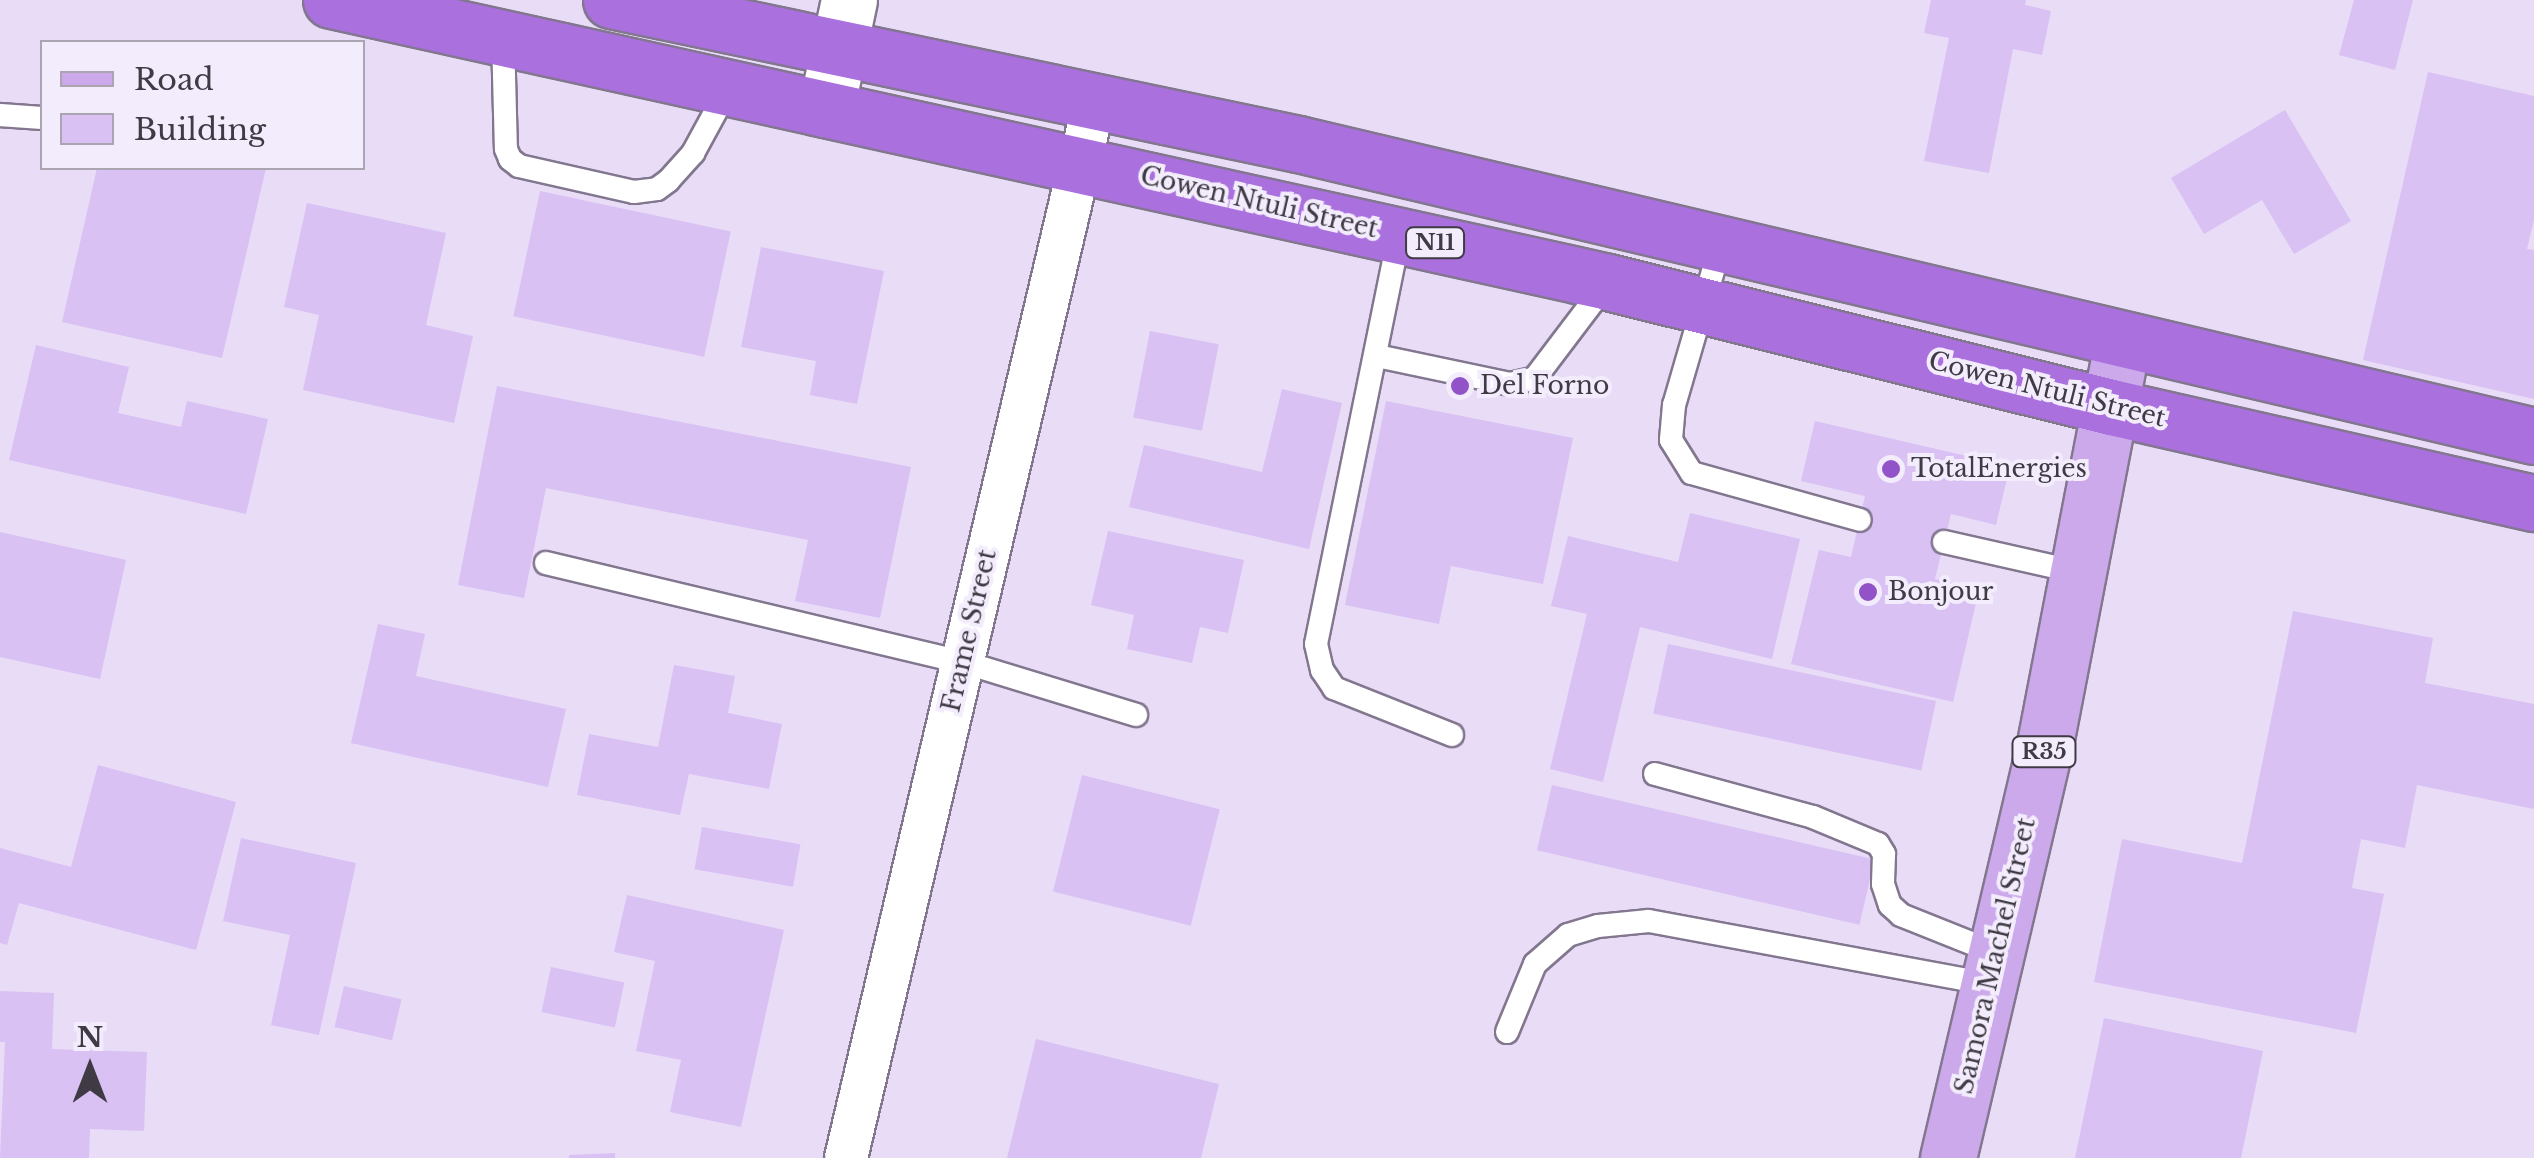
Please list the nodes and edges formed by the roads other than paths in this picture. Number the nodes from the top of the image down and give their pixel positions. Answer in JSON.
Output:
{"nodes":[{"id":1,"x":331,"y":0,"type":"edge"},
{"id":2,"x":612,"y":0,"type":"edge"},
{"id":3,"x":844,"y":24,"type":"edge"},
{"id":4,"x":503,"y":38,"type":"junction"},
{"id":5,"x":729,"y":88,"type":"junction"},
{"id":6,"x":1094,"y":103,"type":"junction"},
{"id":7,"x":826,"y":108,"type":"junction"},
{"id":8,"x":0,"y":115,"type":"edge"},
{"id":9,"x":40,"y":118,"type":"edge"},
{"id":10,"x":1081,"y":162,"type":"junction"},
{"id":11,"x":1399,"y":235,"type":"junction"},
{"id":12,"x":1720,"y":247,"type":"junction"},
{"id":13,"x":1608,"y":282,"type":"junction"},
{"id":14,"x":1704,"y":306,"type":"junction"},
{"id":15,"x":2122,"y":342,"type":"junction"},
{"id":16,"x":1377,"y":356,"type":"junction"},
{"id":17,"x":2111,"y":407,"type":"junction"},
{"id":18,"x":2534,"y":436,"type":"edge"},
{"id":19,"x":2534,"y":503,"type":"edge"},
{"id":20,"x":1860,"y":520,"type":"dead end"},
{"id":21,"x":1944,"y":542,"type":"dead end"},
{"id":22,"x":546,"y":563,"type":"dead end"},
{"id":23,"x":2079,"y":572,"type":"junction"},
{"id":24,"x":962,"y":662,"type":"junction"},
{"id":25,"x":1136,"y":715,"type":"dead end"},
{"id":26,"x":1452,"y":734,"type":"dead end"},
{"id":27,"x":1654,"y":774,"type":"dead end"},
{"id":28,"x":1993,"y":969,"type":"junction"},
{"id":29,"x":1507,"y":1032,"type":"dead end"},
{"id":30,"x":846,"y":1158,"type":"edge"},
{"id":31,"x":1948,"y":1158,"type":"edge"}],
"edges":[{"from":1,"to":4,"type":"highway","name":"Cowen Ntuli Street","number":"N11"},
{"from":2,"to":3,"type":"highway"},
{"from":3,"to":6,"type":"highway"},
{"from":3,"to":7,"type":"main road"},
{"from":4,"to":5,"type":"highway","name":"Cowen Ntuli Street","number":"N11"},
{"from":4,"to":5,"type":"lane"},
{"from":5,"to":7,"type":"highway","name":"Cowen Ntuli Street","number":"N11"},
{"from":6,"to":10,"type":"street","name":"Frame Street"},
{"from":6,"to":12,"type":"highway"},
{"from":7,"to":10,"type":"highway","name":"Cowen Ntuli Street","number":"N11"},
{"from":8,"to":9,"type":"lane"},
{"from":10,"to":11,"type":"highway","name":"Cowen Ntuli Street","number":"N11"},
{"from":10,"to":24,"type":"street","name":"Frame Street"},
{"from":11,"to":13,"type":"highway","name":"Cowen Ntuli Street","number":"N11"},
{"from":11,"to":16,"type":"lane"},
{"from":12,"to":14,"type":"lane"},
{"from":12,"to":15,"type":"highway"},
{"from":13,"to":14,"type":"highway","name":"Cowen Ntuli Street","number":"N11"},
{"from":13,"to":16,"type":"lane"},
{"from":14,"to":17,"type":"highway","name":"Cowen Ntuli Street","number":"N11"},
{"from":14,"to":20,"type":"lane"},
{"from":15,"to":17,"type":"main road","name":"Samora Machel Street","number":"R35"},
{"from":15,"to":18,"type":"highway"},
{"from":16,"to":26,"type":"lane"},
{"from":17,"to":19,"type":"highway","name":"Cowen Ntuli Street","number":"N11"},
{"from":17,"to":23,"type":"main road","name":"Samora Machel Street","number":"R35"},
{"from":21,"to":23,"type":"lane"},
{"from":22,"to":24,"type":"lane"},
{"from":23,"to":28,"type":"main road","name":"Samora Machel Street","number":"R35"},
{"from":24,"to":25,"type":"lane"},
{"from":24,"to":30,"type":"street","name":"Frame Street"},
{"from":27,"to":28,"type":"lane"},
{"from":28,"to":29,"type":"lane"},
{"from":28,"to":31,"type":"main road","name":"Samora Machel Street","number":"R35"}]}
